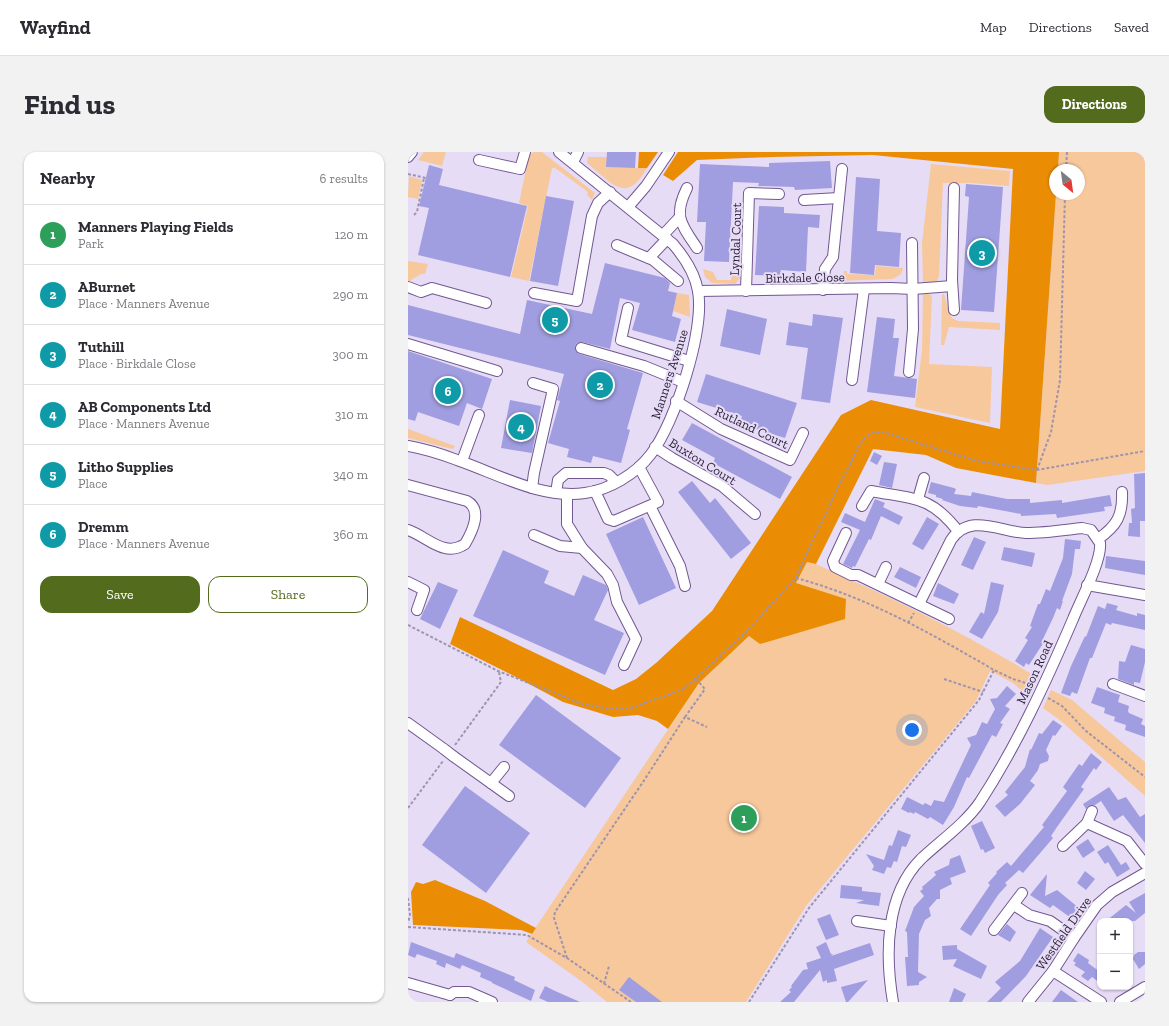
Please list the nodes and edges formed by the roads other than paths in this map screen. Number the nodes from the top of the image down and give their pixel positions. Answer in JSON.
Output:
{"nodes":[{"id":1,"x":412,"y":152,"type":"edge"},
{"id":2,"x":525,"y":152,"type":"edge"},
{"id":3,"x":559,"y":152,"type":"edge"},
{"id":4,"x":578,"y":152,"type":"edge"},
{"id":5,"x":669,"y":152,"type":"edge"},
{"id":6,"x":408,"y":158,"type":"edge"},
{"id":7,"x":478,"y":160,"type":"dead end"},
{"id":8,"x":573,"y":162,"type":"junction"},
{"id":9,"x":842,"y":169,"type":"dead end"},
{"id":10,"x":687,"y":188,"type":"dead end"},
{"id":11,"x":954,"y":188,"type":"dead end"},
{"id":12,"x":610,"y":192,"type":"junction"},
{"id":13,"x":779,"y":194,"type":"dead end"},
{"id":14,"x":839,"y":198,"type":"junction"},
{"id":15,"x":804,"y":200,"type":"dead end"},
{"id":16,"x":628,"y":207,"type":"junction"},
{"id":17,"x":679,"y":218,"type":"junction"},
{"id":18,"x":665,"y":237,"type":"junction"},
{"id":19,"x":912,"y":244,"type":"dead end"},
{"id":20,"x":617,"y":245,"type":"dead end"},
{"id":21,"x":697,"y":248,"type":"dead end"},
{"id":22,"x":649,"y":258,"type":"junction"},
{"id":23,"x":678,"y":281,"type":"dead end"},
{"id":24,"x":952,"y":286,"type":"junction"},
{"id":25,"x":408,"y":287,"type":"edge"},
{"id":26,"x":864,"y":289,"type":"junction"},
{"id":27,"x":823,"y":290,"type":"junction"},
{"id":28,"x":913,"y":290,"type":"junction"},
{"id":29,"x":698,"y":291,"type":"junction"},
{"id":30,"x":746,"y":291,"type":"junction"},
{"id":31,"x":534,"y":293,"type":"dead end"},
{"id":32,"x":486,"y":303,"type":"dead end"},
{"id":33,"x":628,"y":308,"type":"dead end"},
{"id":34,"x":954,"y":310,"type":"dead end"},
{"id":35,"x":408,"y":344,"type":"edge"},
{"id":36,"x":581,"y":348,"type":"dead end"},
{"id":37,"x":689,"y":361,"type":"junction"},
{"id":38,"x":497,"y":371,"type":"dead end"},
{"id":39,"x":909,"y":372,"type":"dead end"},
{"id":40,"x":852,"y":380,"type":"dead end"},
{"id":41,"x":683,"y":382,"type":"junction"},
{"id":42,"x":533,"y":383,"type":"dead end"},
{"id":43,"x":676,"y":401,"type":"junction"},
{"id":44,"x":479,"y":416,"type":"dead end"},
{"id":45,"x":803,"y":433,"type":"dead end"},
{"id":46,"x":408,"y":446,"type":"edge"},
{"id":47,"x":656,"y":447,"type":"junction"},
{"id":48,"x":462,"y":461,"type":"junction"},
{"id":49,"x":638,"y":467,"type":"junction"},
{"id":50,"x":924,"y":478,"type":"dead end"},
{"id":51,"x":616,"y":482,"type":"junction"},
{"id":52,"x":408,"y":485,"type":"edge"},
{"id":53,"x":532,"y":488,"type":"junction"},
{"id":54,"x":595,"y":491,"type":"junction"},
{"id":55,"x":1122,"y":492,"type":"dead end"},
{"id":56,"x":556,"y":493,"type":"junction"},
{"id":57,"x":567,"y":494,"type":"junction"},
{"id":58,"x":918,"y":499,"type":"junction"},
{"id":59,"x":650,"y":506,"type":"junction"},
{"id":60,"x":862,"y":506,"type":"dead end"},
{"id":61,"x":755,"y":514,"type":"dead end"},
{"id":62,"x":408,"y":530,"type":"edge"},
{"id":63,"x":958,"y":531,"type":"junction"},
{"id":64,"x":846,"y":533,"type":"dead end"},
{"id":65,"x":534,"y":535,"type":"dead end"},
{"id":66,"x":1098,"y":539,"type":"junction"},
{"id":67,"x":582,"y":548,"type":"junction"},
{"id":68,"x":886,"y":567,"type":"dead end"},
{"id":69,"x":408,"y":582,"type":"edge"},
{"id":70,"x":878,"y":584,"type":"junction"},
{"id":71,"x":1087,"y":585,"type":"junction"},
{"id":72,"x":685,"y":586,"type":"dead end"},
{"id":73,"x":1145,"y":595,"type":"edge"},
{"id":74,"x":919,"y":604,"type":"junction"},
{"id":75,"x":417,"y":610,"type":"dead end"},
{"id":76,"x":948,"y":619,"type":"dead end"},
{"id":77,"x":624,"y":665,"type":"dead end"},
{"id":78,"x":1113,"y":684,"type":"dead end"},
{"id":79,"x":1145,"y":696,"type":"edge"},
{"id":80,"x":408,"y":723,"type":"edge"},
{"id":81,"x":504,"y":767,"type":"dead end"},
{"id":82,"x":491,"y":783,"type":"junction"},
{"id":83,"x":509,"y":796,"type":"dead end"},
{"id":84,"x":1092,"y":811,"type":"dead end"},
{"id":85,"x":1087,"y":823,"type":"junction"},
{"id":86,"x":1063,"y":846,"type":"dead end"},
{"id":87,"x":1145,"y":864,"type":"edge"},
{"id":88,"x":1145,"y":873,"type":"edge"},
{"id":89,"x":1022,"y":893,"type":"dead end"},
{"id":90,"x":1014,"y":905,"type":"junction"},
{"id":91,"x":891,"y":926,"type":"junction"},
{"id":92,"x":994,"y":930,"type":"dead end"},
{"id":93,"x":857,"y":932,"type":"dead end"},
{"id":94,"x":1074,"y":938,"type":"junction"},
{"id":95,"x":1053,"y":971,"type":"junction"},
{"id":96,"x":408,"y":983,"type":"edge"},
{"id":97,"x":1145,"y":987,"type":"edge"},
{"id":98,"x":449,"y":999,"type":"edge"},
{"id":99,"x":492,"y":1002,"type":"edge"},
{"id":100,"x":893,"y":1002,"type":"edge"},
{"id":101,"x":1028,"y":1002,"type":"edge"},
{"id":102,"x":1101,"y":1002,"type":"edge"},
{"id":103,"x":1120,"y":1002,"type":"edge"}],
"edges":[{"from":1,"to":6,"type":"street"},
{"from":2,"to":7,"type":"street"},
{"from":3,"to":8,"type":"street","name":"Manners Avenue"},
{"from":4,"to":8,"type":"street"},
{"from":5,"to":16,"type":"street"},
{"from":8,"to":12,"type":"street","name":"Manners Avenue"},
{"from":9,"to":14,"type":"street"},
{"from":10,"to":17,"type":"street"},
{"from":11,"to":24,"type":"street"},
{"from":12,"to":16,"type":"street","name":"Manners Avenue"},
{"from":12,"to":31,"type":"street"},
{"from":13,"to":30,"type":"street","name":"Lyndal Court"},
{"from":14,"to":15,"type":"street"},
{"from":14,"to":27,"type":"street"},
{"from":16,"to":18,"type":"street","name":"Manners Avenue"},
{"from":17,"to":18,"type":"street"},
{"from":17,"to":21,"type":"street"},
{"from":18,"to":22,"type":"street"},
{"from":18,"to":29,"type":"street","name":"Manners Avenue"},
{"from":19,"to":28,"type":"street"},
{"from":20,"to":22,"type":"street"},
{"from":22,"to":23,"type":"street"},
{"from":24,"to":28,"type":"street","name":"Birkdale Close"},
{"from":24,"to":34,"type":"street"},
{"from":25,"to":32,"type":"street"},
{"from":26,"to":27,"type":"street","name":"Birkdale Close"},
{"from":26,"to":28,"type":"street","name":"Birkdale Close"},
{"from":26,"to":40,"type":"street"},
{"from":27,"to":30,"type":"street","name":"Birkdale Close"},
{"from":28,"to":39,"type":"street"},
{"from":29,"to":30,"type":"street","name":"Birkdale Close"},
{"from":29,"to":37,"type":"street","name":"Manners Avenue"},
{"from":33,"to":37,"type":"street"},
{"from":35,"to":38,"type":"street"},
{"from":36,"to":41,"type":"street"},
{"from":37,"to":41,"type":"street","name":"Manners Avenue"},
{"from":41,"to":43,"type":"street","name":"Manners Avenue"},
{"from":42,"to":53,"type":"street"},
{"from":43,"to":45,"type":"street","name":"Rutland Court"},
{"from":43,"to":47,"type":"street","name":"Manners Avenue"},
{"from":44,"to":48,"type":"street"},
{"from":46,"to":48,"type":"street","name":"Manners Avenue"},
{"from":47,"to":49,"type":"street","name":"Manners Avenue"},
{"from":47,"to":61,"type":"street","name":"Buxton Court"},
{"from":48,"to":53,"type":"street","name":"Manners Avenue"},
{"from":49,"to":51,"type":"street","name":"Manners Avenue"},
{"from":49,"to":59,"type":"street"},
{"from":50,"to":58,"type":"street"},
{"from":51,"to":54,"type":"street","name":"Manners Avenue"},
{"from":51,"to":56,"type":"street"},
{"from":52,"to":62,"type":"street"},
{"from":53,"to":56,"type":"street","name":"Manners Avenue"},
{"from":54,"to":57,"type":"street","name":"Manners Avenue"},
{"from":54,"to":59,"type":"street"},
{"from":55,"to":66,"type":"street"},
{"from":56,"to":57,"type":"street","name":"Manners Avenue"},
{"from":57,"to":67,"type":"street"},
{"from":58,"to":60,"type":"street"},
{"from":58,"to":63,"type":"street"},
{"from":59,"to":72,"type":"street"},
{"from":63,"to":66,"type":"street"},
{"from":63,"to":74,"type":"street"},
{"from":64,"to":70,"type":"street"},
{"from":65,"to":67,"type":"street"},
{"from":66,"to":71,"type":"street","name":"Mason Road"},
{"from":67,"to":77,"type":"street"},
{"from":68,"to":70,"type":"street"},
{"from":69,"to":75,"type":"street"},
{"from":70,"to":74,"type":"street"},
{"from":71,"to":73,"type":"street"},
{"from":71,"to":91,"type":"street","name":"Mason Road"},
{"from":74,"to":76,"type":"street"},
{"from":78,"to":79,"type":"street"},
{"from":80,"to":82,"type":"street"},
{"from":81,"to":82,"type":"street"},
{"from":82,"to":83,"type":"street"},
{"from":84,"to":85,"type":"street"},
{"from":85,"to":86,"type":"street"},
{"from":85,"to":87,"type":"street"},
{"from":88,"to":94,"type":"street","name":"Westfield Drive"},
{"from":89,"to":90,"type":"street"},
{"from":90,"to":92,"type":"street"},
{"from":90,"to":94,"type":"street"},
{"from":91,"to":93,"type":"street"},
{"from":91,"to":100,"type":"street","name":"Mason Road"},
{"from":94,"to":95,"type":"street","name":"Westfield Drive"},
{"from":95,"to":101,"type":"street","name":"Westfield Drive"},
{"from":95,"to":102,"type":"street"},
{"from":96,"to":98,"type":"street"},
{"from":97,"to":103,"type":"street"},
{"from":98,"to":99,"type":"street"}]}
